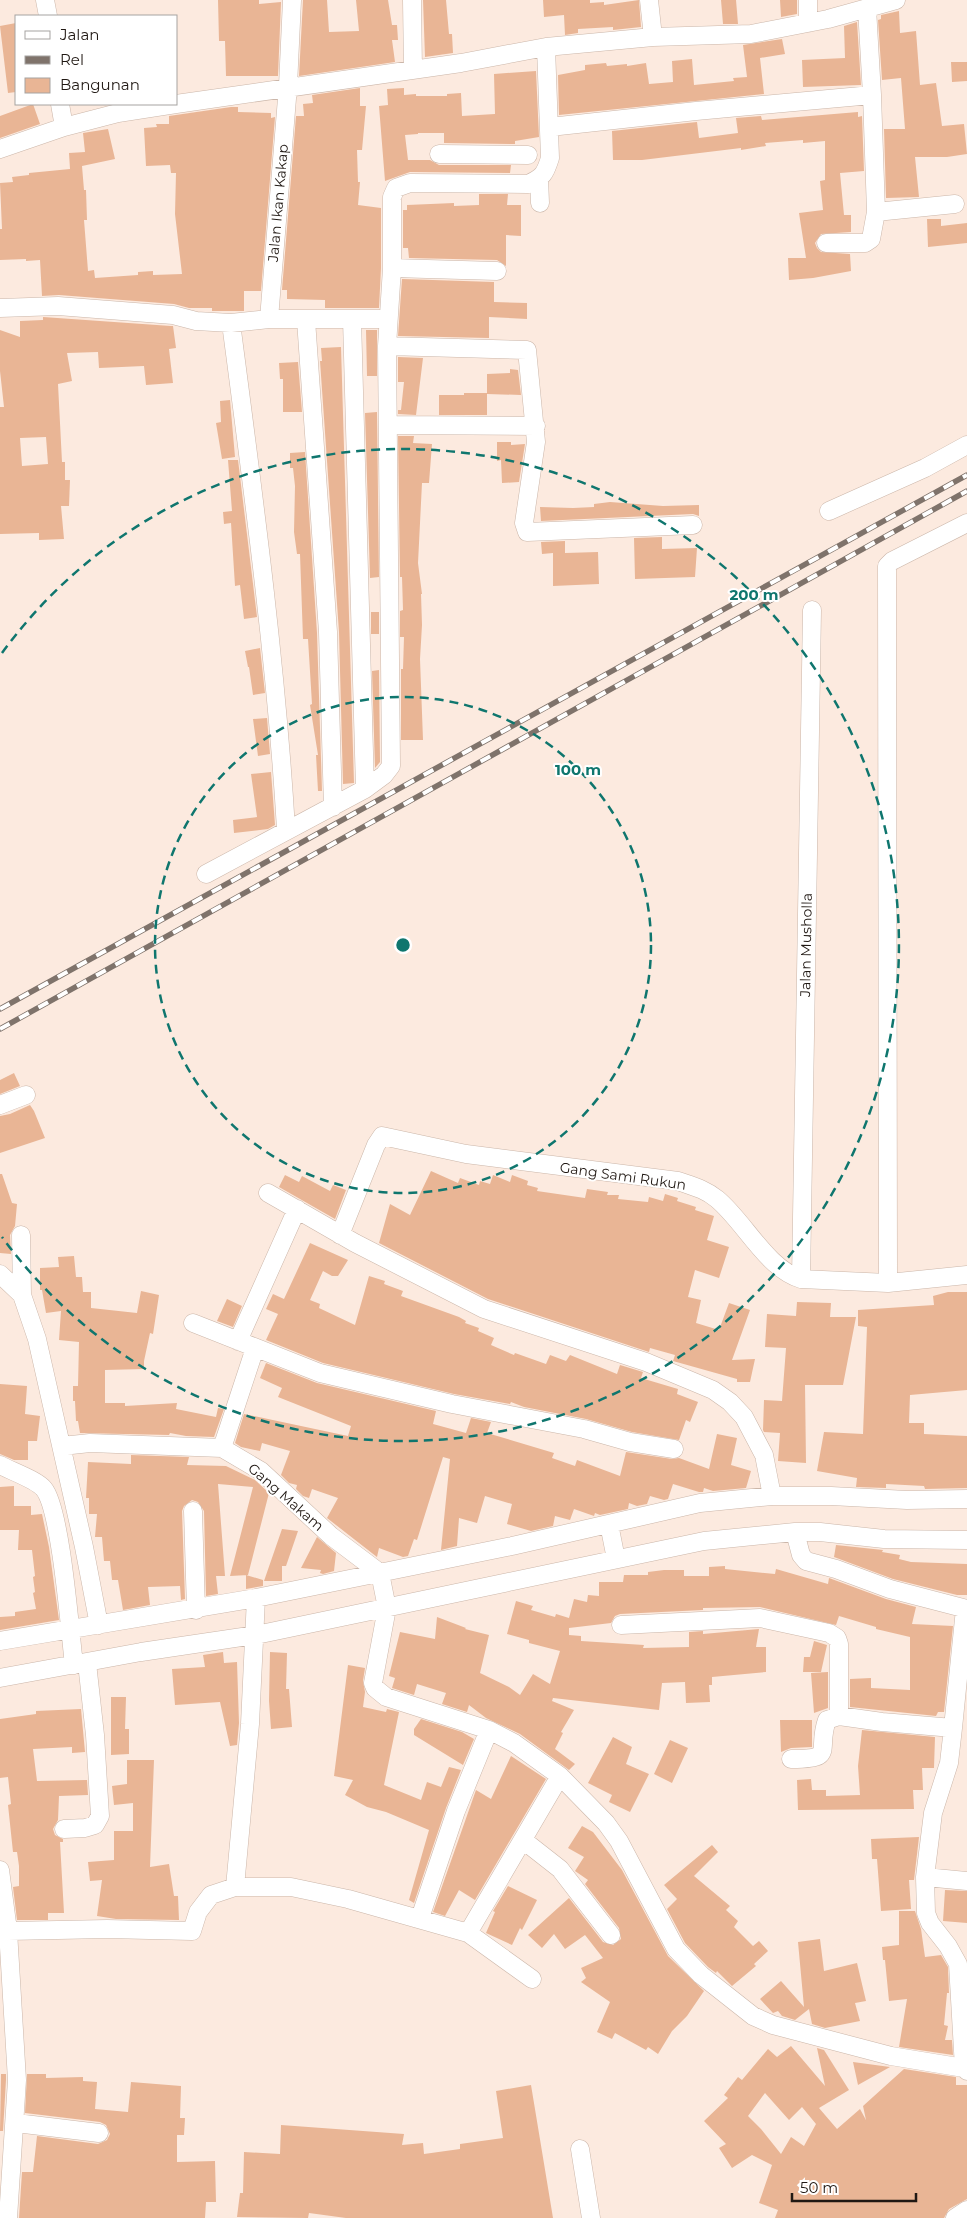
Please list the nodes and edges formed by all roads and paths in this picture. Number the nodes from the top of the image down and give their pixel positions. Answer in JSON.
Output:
{"nodes":[{"id":1,"x":46,"y":0,"type":"edge"},
{"id":2,"x":292,"y":0,"type":"edge"},
{"id":3,"x":412,"y":0,"type":"edge"},
{"id":4,"x":649,"y":0,"type":"edge"},
{"id":5,"x":808,"y":0,"type":"edge"},
{"id":6,"x":896,"y":0,"type":"edge"},
{"id":7,"x":867,"y":8,"type":"junction"},
{"id":8,"x":48,"y":15,"type":"edge"},
{"id":9,"x":808,"y":23,"type":"junction"},
{"id":10,"x":653,"y":37,"type":"junction"},
{"id":11,"x":546,"y":47,"type":"junction"},
{"id":12,"x":413,"y":70,"type":"junction"},
{"id":13,"x":288,"y":86,"type":"junction"},
{"id":14,"x":872,"y":95,"type":"junction"},
{"id":15,"x":178,"y":104,"type":"edge"},
{"id":16,"x":60,"y":105,"type":"edge"},
{"id":17,"x":170,"y":105,"type":"edge"},
{"id":18,"x":64,"y":127,"type":"junction"},
{"id":19,"x":549,"y":135,"type":"junction"},
{"id":20,"x":0,"y":149,"type":"edge"},
{"id":21,"x":439,"y":154,"type":"dead end"},
{"id":22,"x":528,"y":155,"type":"junction"},
{"id":23,"x":540,"y":178,"type":"junction"},
{"id":24,"x":513,"y":184,"type":"junction"},
{"id":25,"x":540,"y":203,"type":"dead end"},
{"id":26,"x":955,"y":204,"type":"dead end"},
{"id":27,"x":876,"y":212,"type":"junction"},
{"id":28,"x":826,"y":243,"type":"dead end"},
{"id":29,"x":392,"y":268,"type":"junction"},
{"id":30,"x":497,"y":271,"type":"dead end"},
{"id":31,"x":0,"y":308,"type":"edge"},
{"id":32,"x":388,"y":318,"type":"junction"},
{"id":33,"x":269,"y":319,"type":"junction"},
{"id":34,"x":352,"y":319,"type":"junction"},
{"id":35,"x":306,"y":320,"type":"junction"},
{"id":36,"x":231,"y":323,"type":"junction"},
{"id":37,"x":387,"y":346,"type":"junction"},
{"id":38,"x":388,"y":425,"type":"junction"},
{"id":39,"x":536,"y":426,"type":"junction"},
{"id":40,"x":967,"y":445,"type":"edge"},
{"id":41,"x":829,"y":511,"type":"dead end"},
{"id":42,"x":967,"y":523,"type":"edge"},
{"id":43,"x":693,"y":525,"type":"dead end"},
{"id":44,"x":812,"y":610,"type":"dead end"},
{"id":45,"x":365,"y":789,"type":"junction"},
{"id":46,"x":333,"y":807,"type":"junction"},
{"id":47,"x":286,"y":829,"type":"junction"},
{"id":48,"x":206,"y":874,"type":"dead end"},
{"id":49,"x":26,"y":1095,"type":"dead end"},
{"id":50,"x":0,"y":1105,"type":"edge"},
{"id":51,"x":268,"y":1193,"type":"dead end"},
{"id":52,"x":297,"y":1210,"type":"junction"},
{"id":53,"x":21,"y":1235,"type":"dead end"},
{"id":54,"x":340,"y":1235,"type":"junction"},
{"id":55,"x":967,"y":1275,"type":"edge"},
{"id":56,"x":1,"y":1279,"type":"edge"},
{"id":57,"x":801,"y":1280,"type":"junction"},
{"id":58,"x":888,"y":1283,"type":"junction"},
{"id":59,"x":22,"y":1295,"type":"junction"},
{"id":60,"x":193,"y":1324,"type":"dead end"},
{"id":61,"x":238,"y":1341,"type":"junction"},
{"id":62,"x":255,"y":1348,"type":"junction"},
{"id":63,"x":62,"y":1446,"type":"junction"},
{"id":64,"x":222,"y":1448,"type":"junction"},
{"id":65,"x":674,"y":1449,"type":"dead end"},
{"id":66,"x":0,"y":1466,"type":"edge"},
{"id":67,"x":57,"y":1482,"type":"junction"},
{"id":68,"x":772,"y":1496,"type":"junction"},
{"id":69,"x":967,"y":1499,"type":"edge"},
{"id":70,"x":193,"y":1511,"type":"dead end"},
{"id":71,"x":66,"y":1520,"type":"junction"},
{"id":72,"x":795,"y":1532,"type":"junction"},
{"id":73,"x":967,"y":1540,"type":"edge"},
{"id":74,"x":613,"y":1542,"type":"junction"},
{"id":75,"x":384,"y":1592,"type":"junction"},
{"id":76,"x":257,"y":1603,"type":"junction"},
{"id":77,"x":966,"y":1609,"type":"edge"},
{"id":78,"x":196,"y":1610,"type":"junction"},
{"id":79,"x":99,"y":1625,"type":"junction"},
{"id":80,"x":621,"y":1625,"type":"dead end"},
{"id":81,"x":256,"y":1632,"type":"junction"},
{"id":82,"x":70,"y":1634,"type":"junction"},
{"id":83,"x":0,"y":1641,"type":"edge"},
{"id":84,"x":78,"y":1662,"type":"junction"},
{"id":85,"x":0,"y":1678,"type":"edge"},
{"id":86,"x":839,"y":1716,"type":"junction"},
{"id":87,"x":953,"y":1728,"type":"junction"},
{"id":88,"x":489,"y":1730,"type":"junction"},
{"id":89,"x":791,"y":1759,"type":"dead end"},
{"id":90,"x":560,"y":1776,"type":"junction"},
{"id":91,"x":64,"y":1829,"type":"dead end"},
{"id":92,"x":523,"y":1840,"type":"junction"},
{"id":93,"x":0,"y":1870,"type":"edge"},
{"id":94,"x":926,"y":1877,"type":"junction"},
{"id":95,"x":967,"y":1881,"type":"edge"},
{"id":96,"x":235,"y":1888,"type":"junction"},
{"id":97,"x":420,"y":1918,"type":"junction"},
{"id":98,"x":468,"y":1933,"type":"junction"},
{"id":99,"x":611,"y":1935,"type":"dead end"},
{"id":100,"x":5,"y":1940,"type":"edge"},
{"id":101,"x":532,"y":1980,"type":"dead end"},
{"id":102,"x":966,"y":2069,"type":"edge"},
{"id":103,"x":9,"y":2079,"type":"edge"},
{"id":104,"x":16,"y":2123,"type":"junction"},
{"id":105,"x":99,"y":2133,"type":"dead end"},
{"id":106,"x":7,"y":2144,"type":"edge"},
{"id":107,"x":580,"y":2149,"type":"dead end"},
{"id":108,"x":967,"y":2210,"type":"edge"},
{"id":109,"x":8,"y":2218,"type":"edge"},
{"id":110,"x":591,"y":2218,"type":"edge"},
{"id":111,"x":955,"y":2218,"type":"edge"}],
"edges":[{"from":1,"to":8,"type":"street"},
{"from":2,"to":13,"type":"street","name":"Jalan Ikan Kakap"},
{"from":3,"to":12,"type":"street"},
{"from":4,"to":10,"type":"street"},
{"from":5,"to":9,"type":"street"},
{"from":6,"to":7,"type":"street"},
{"from":7,"to":9,"type":"street"},
{"from":7,"to":14,"type":"street"},
{"from":9,"to":10,"type":"street"},
{"from":10,"to":11,"type":"street"},
{"from":11,"to":12,"type":"street"},
{"from":11,"to":19,"type":"street"},
{"from":12,"to":13,"type":"street"},
{"from":13,"to":15,"type":"street"},
{"from":13,"to":33,"type":"street","name":"Jalan Ikan Kakap"},
{"from":14,"to":19,"type":"street"},
{"from":14,"to":27,"type":"street"},
{"from":16,"to":18,"type":"street"},
{"from":17,"to":18,"type":"street"},
{"from":18,"to":20,"type":"street"},
{"from":19,"to":22,"type":"street"},
{"from":19,"to":23,"type":"street"},
{"from":21,"to":22,"type":"street"},
{"from":22,"to":24,"type":"street"},
{"from":23,"to":24,"type":"street"},
{"from":23,"to":25,"type":"street"},
{"from":24,"to":29,"type":"street"},
{"from":26,"to":27,"type":"street"},
{"from":27,"to":28,"type":"street"},
{"from":29,"to":30,"type":"street"},
{"from":29,"to":32,"type":"street"},
{"from":31,"to":36,"type":"street"},
{"from":32,"to":34,"type":"street"},
{"from":32,"to":37,"type":"street"},
{"from":33,"to":35,"type":"street"},
{"from":33,"to":36,"type":"street"},
{"from":34,"to":35,"type":"street"},
{"from":34,"to":45,"type":"street"},
{"from":35,"to":46,"type":"street"},
{"from":36,"to":47,"type":"street"},
{"from":37,"to":38,"type":"street"},
{"from":37,"to":39,"type":"street"},
{"from":38,"to":39,"type":"street"},
{"from":38,"to":45,"type":"street"},
{"from":39,"to":43,"type":"street"},
{"from":40,"to":41,"type":"street"},
{"from":42,"to":58,"type":"street"},
{"from":44,"to":57,"type":"street","name":"Jalan Musholla"},
{"from":45,"to":46,"type":"street"},
{"from":46,"to":47,"type":"street"},
{"from":47,"to":48,"type":"street"},
{"from":49,"to":50,"type":"street"},
{"from":51,"to":52,"type":"street"},
{"from":52,"to":54,"type":"street"},
{"from":52,"to":61,"type":"street"},
{"from":53,"to":59,"type":"street"},
{"from":54,"to":57,"type":"street","name":"Gang Sami Rukun"},
{"from":54,"to":68,"type":"street"},
{"from":55,"to":58,"type":"street"},
{"from":56,"to":59,"type":"street"},
{"from":57,"to":58,"type":"street"},
{"from":59,"to":63,"type":"street"},
{"from":60,"to":61,"type":"street"},
{"from":61,"to":62,"type":"street"},
{"from":62,"to":64,"type":"street"},
{"from":62,"to":65,"type":"street"},
{"from":63,"to":64,"type":"street","name":"Gang Makam"},
{"from":63,"to":67,"type":"street"},
{"from":64,"to":75,"type":"street","name":"Gang Makam"},
{"from":66,"to":67,"type":"street"},
{"from":67,"to":71,"type":"street"},
{"from":67,"to":71,"type":"street"},
{"from":68,"to":69,"type":"street"},
{"from":68,"to":74,"type":"street"},
{"from":70,"to":78,"type":"street"},
{"from":71,"to":79,"type":"street"},
{"from":71,"to":82,"type":"street"},
{"from":72,"to":73,"type":"street"},
{"from":72,"to":74,"type":"street"},
{"from":72,"to":77,"type":"street"},
{"from":74,"to":75,"type":"street"},
{"from":74,"to":75,"type":"street"},
{"from":75,"to":76,"type":"street"},
{"from":75,"to":81,"type":"street"},
{"from":75,"to":88,"type":"street"},
{"from":76,"to":78,"type":"street"},
{"from":76,"to":81,"type":"street"},
{"from":77,"to":87,"type":"street"},
{"from":78,"to":79,"type":"street"},
{"from":79,"to":82,"type":"street"},
{"from":80,"to":86,"type":"street"},
{"from":81,"to":84,"type":"street"},
{"from":81,"to":96,"type":"street"},
{"from":82,"to":83,"type":"street"},
{"from":82,"to":84,"type":"street"},
{"from":84,"to":85,"type":"street"},
{"from":84,"to":91,"type":"street"},
{"from":86,"to":87,"type":"street"},
{"from":86,"to":89,"type":"street"},
{"from":87,"to":94,"type":"street"},
{"from":88,"to":90,"type":"street"},
{"from":88,"to":97,"type":"street"},
{"from":90,"to":92,"type":"street"},
{"from":90,"to":102,"type":"street"},
{"from":92,"to":98,"type":"street"},
{"from":92,"to":99,"type":"street"},
{"from":93,"to":100,"type":"street"},
{"from":94,"to":95,"type":"street"},
{"from":94,"to":102,"type":"street"},
{"from":96,"to":97,"type":"street"},
{"from":96,"to":100,"type":"street"},
{"from":97,"to":98,"type":"street"},
{"from":98,"to":101,"type":"street"},
{"from":100,"to":103,"type":"street"},
{"from":103,"to":104,"type":"street"},
{"from":104,"to":105,"type":"street"},
{"from":104,"to":106,"type":"street"},
{"from":106,"to":109,"type":"street"},
{"from":107,"to":110,"type":"street"},
{"from":108,"to":111,"type":"street"}]}
